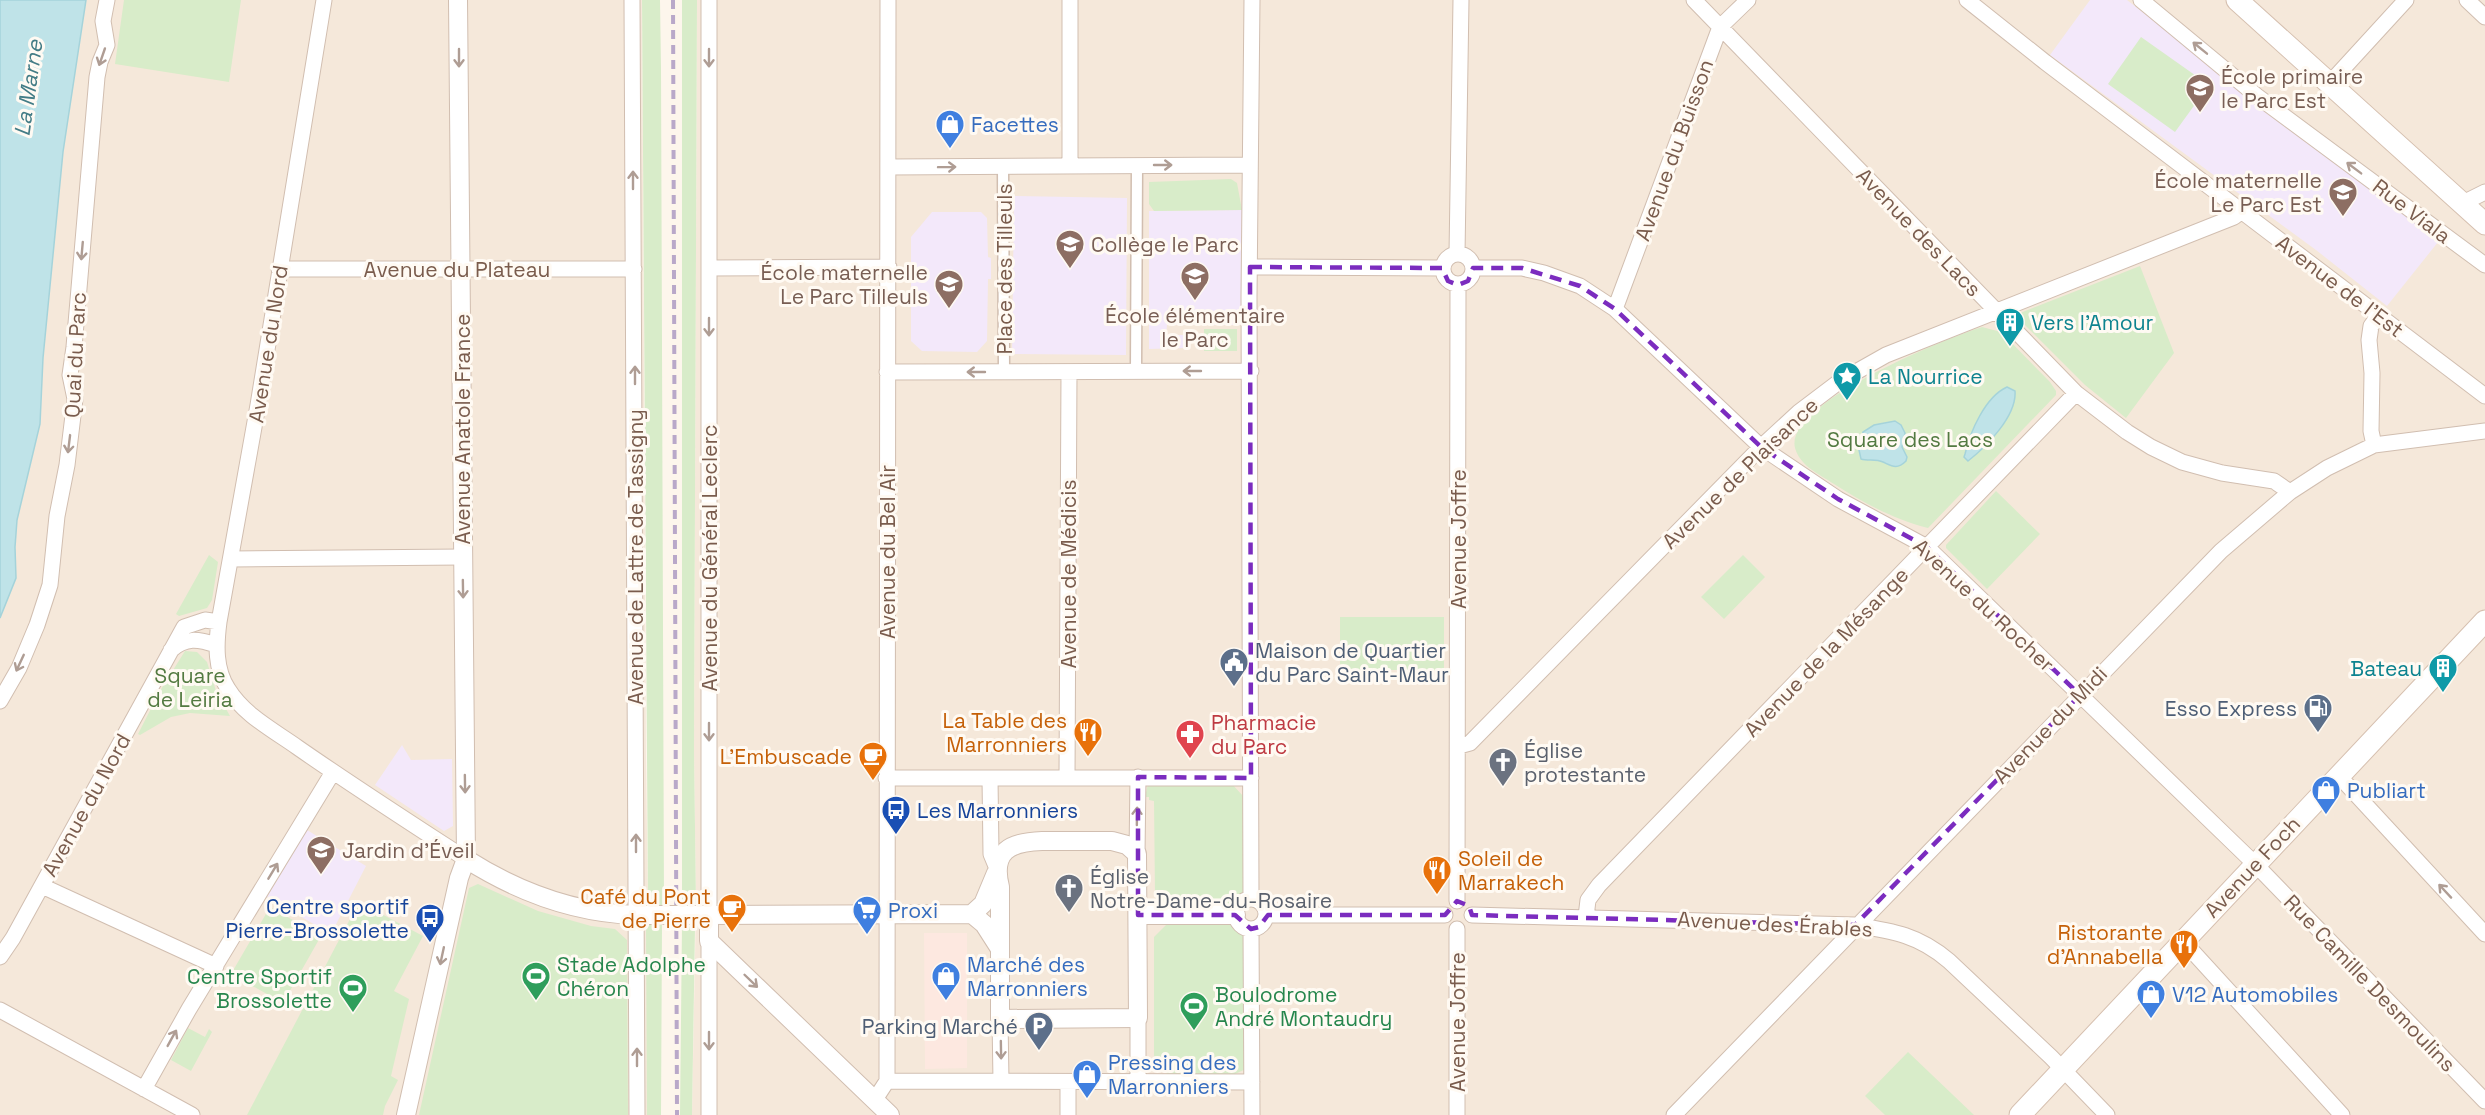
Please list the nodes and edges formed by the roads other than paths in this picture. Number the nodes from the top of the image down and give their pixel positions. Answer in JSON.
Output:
{"nodes":[{"id":1,"x":107,"y":0,"type":"edge"},
{"id":2,"x":324,"y":0,"type":"edge"},
{"id":3,"x":458,"y":0,"type":"edge"},
{"id":4,"x":632,"y":0,"type":"edge"},
{"id":5,"x":709,"y":0,"type":"edge"},
{"id":6,"x":888,"y":0,"type":"edge"},
{"id":7,"x":1070,"y":0,"type":"edge"},
{"id":8,"x":1252,"y":0,"type":"edge"},
{"id":9,"x":1461,"y":0,"type":"edge"},
{"id":10,"x":1695,"y":0,"type":"edge"},
{"id":11,"x":1748,"y":0,"type":"edge"},
{"id":12,"x":1967,"y":0,"type":"edge"},
{"id":13,"x":2141,"y":0,"type":"edge"},
{"id":14,"x":2237,"y":0,"type":"edge"},
{"id":15,"x":2406,"y":0,"type":"edge"},
{"id":16,"x":2467,"y":0,"type":"edge"},
{"id":17,"x":2485,"y":17,"type":"edge"},
{"id":18,"x":1720,"y":27,"type":"junction"},
{"id":19,"x":2329,"y":84,"type":"junction"},
{"id":20,"x":1137,"y":165,"type":"junction"},
{"id":21,"x":1250,"y":165,"type":"junction"},
{"id":22,"x":1003,"y":166,"type":"junction"},
{"id":23,"x":1070,"y":166,"type":"junction"},
{"id":24,"x":889,"y":167,"type":"junction"},
{"id":25,"x":2485,"y":192,"type":"edge"},
{"id":26,"x":2463,"y":203,"type":"junction"},
{"id":27,"x":2242,"y":211,"type":"junction"},
{"id":28,"x":2485,"y":224,"type":"edge"},
{"id":29,"x":1458,"y":254,"type":"junction"},
{"id":30,"x":2485,"y":265,"type":"edge"},
{"id":31,"x":889,"y":267,"type":"junction"},
{"id":32,"x":1250,"y":267,"type":"junction"},
{"id":33,"x":709,"y":268,"type":"junction"},
{"id":34,"x":1442,"y":268,"type":"junction"},
{"id":35,"x":1473,"y":268,"type":"junction"},
{"id":36,"x":279,"y":269,"type":"junction"},
{"id":37,"x":460,"y":269,"type":"junction"},
{"id":38,"x":634,"y":269,"type":"junction"},
{"id":39,"x":1458,"y":285,"type":"junction"},
{"id":40,"x":1615,"y":309,"type":"junction"},
{"id":41,"x":1995,"y":310,"type":"junction"},
{"id":42,"x":2379,"y":315,"type":"junction"},
{"id":43,"x":1251,"y":371,"type":"junction"},
{"id":44,"x":887,"y":372,"type":"junction"},
{"id":45,"x":1004,"y":372,"type":"junction"},
{"id":46,"x":1069,"y":372,"type":"junction"},
{"id":47,"x":1136,"y":372,"type":"junction"},
{"id":48,"x":2076,"y":393,"type":"junction"},
{"id":49,"x":2485,"y":396,"type":"edge"},
{"id":50,"x":2485,"y":431,"type":"edge"},
{"id":51,"x":2374,"y":445,"type":"junction"},
{"id":52,"x":1761,"y":447,"type":"junction"},
{"id":53,"x":2290,"y":492,"type":"junction"},
{"id":54,"x":1927,"y":547,"type":"junction"},
{"id":55,"x":463,"y":557,"type":"junction"},
{"id":56,"x":232,"y":559,"type":"junction"},
{"id":57,"x":2485,"y":621,"type":"edge"},
{"id":58,"x":219,"y":622,"type":"junction"},
{"id":59,"x":216,"y":645,"type":"junction"},
{"id":60,"x":169,"y":651,"type":"junction"},
{"id":61,"x":2080,"y":695,"type":"junction"},
{"id":62,"x":0,"y":701,"type":"edge"},
{"id":63,"x":1459,"y":746,"type":"junction"},
{"id":64,"x":333,"y":772,"type":"junction"},
{"id":65,"x":2339,"y":776,"type":"junction"},
{"id":66,"x":1067,"y":777,"type":"junction"},
{"id":67,"x":1138,"y":777,"type":"junction"},
{"id":68,"x":886,"y":778,"type":"junction"},
{"id":69,"x":990,"y":778,"type":"junction"},
{"id":70,"x":1251,"y":778,"type":"junction"},
{"id":71,"x":1137,"y":854,"type":"junction"},
{"id":72,"x":466,"y":859,"type":"junction"},
{"id":73,"x":2255,"y":864,"type":"junction"},
{"id":74,"x":996,"y":870,"type":"junction"},
{"id":75,"x":42,"y":886,"type":"junction"},
{"id":76,"x":1251,"y":899,"type":"junction"},
{"id":77,"x":1457,"y":901,"type":"junction"},
{"id":78,"x":886,"y":914,"type":"junction"},
{"id":79,"x":972,"y":914,"type":"junction"},
{"id":80,"x":636,"y":915,"type":"junction"},
{"id":81,"x":709,"y":915,"type":"junction"},
{"id":82,"x":1138,"y":915,"type":"junction"},
{"id":83,"x":1236,"y":915,"type":"junction"},
{"id":84,"x":1266,"y":915,"type":"junction"},
{"id":85,"x":1445,"y":915,"type":"junction"},
{"id":86,"x":1472,"y":915,"type":"junction"},
{"id":87,"x":1586,"y":917,"type":"junction"},
{"id":88,"x":1856,"y":926,"type":"junction"},
{"id":89,"x":1457,"y":928,"type":"junction"},
{"id":90,"x":1251,"y":929,"type":"junction"},
{"id":91,"x":2485,"y":934,"type":"edge"},
{"id":92,"x":709,"y":941,"type":"junction"},
{"id":93,"x":2183,"y":941,"type":"junction"},
{"id":94,"x":1001,"y":950,"type":"junction"},
{"id":95,"x":0,"y":957,"type":"edge"},
{"id":96,"x":216,"y":966,"type":"junction"},
{"id":97,"x":0,"y":1010,"type":"edge"},
{"id":98,"x":1138,"y":1018,"type":"junction"},
{"id":99,"x":1000,"y":1019,"type":"junction"},
{"id":100,"x":2063,"y":1069,"type":"junction"},
{"id":101,"x":886,"y":1081,"type":"junction"},
{"id":102,"x":1001,"y":1081,"type":"junction"},
{"id":103,"x":1068,"y":1082,"type":"junction"},
{"id":104,"x":1138,"y":1082,"type":"junction"},
{"id":105,"x":1252,"y":1082,"type":"junction"},
{"id":106,"x":144,"y":1089,"type":"junction"},
{"id":107,"x":874,"y":1101,"type":"junction"},
{"id":108,"x":2485,"y":1101,"type":"edge"},
{"id":109,"x":192,"y":1115,"type":"edge"},
{"id":110,"x":406,"y":1115,"type":"edge"},
{"id":111,"x":637,"y":1115,"type":"edge"},
{"id":112,"x":709,"y":1115,"type":"edge"},
{"id":113,"x":890,"y":1115,"type":"edge"},
{"id":114,"x":1068,"y":1115,"type":"edge"},
{"id":115,"x":1252,"y":1115,"type":"edge"},
{"id":116,"x":1457,"y":1115,"type":"edge"},
{"id":117,"x":1674,"y":1115,"type":"edge"},
{"id":118,"x":2020,"y":1115,"type":"edge"},
{"id":119,"x":2106,"y":1115,"type":"edge"},
{"id":120,"x":2342,"y":1115,"type":"edge"}],
"edges":[{"from":1,"to":62,"type":"street","name":"Quai du Parc","one_way":true},
{"from":2,"to":36,"type":"street","name":"Avenue du Nord"},
{"from":3,"to":37,"type":"street","name":"Avenue Anatole France","one_way":true},
{"from":38,"to":4,"type":"street","name":"Avenue de Lattre de Tassigny","one_way":true},
{"from":5,"to":33,"type":"street","name":"Avenue du Général Leclerc","one_way":true},
{"from":6,"to":24,"type":"street","name":"Avenue du Bel Air"},
{"from":7,"to":23,"type":"street"},
{"from":8,"to":21,"type":"street"},
{"from":9,"to":29,"type":"street"},
{"from":10,"to":18,"type":"street","name":"Avenue des Lacs"},
{"from":11,"to":18,"type":"street","name":"Avenue du Buisson"},
{"from":12,"to":27,"type":"street","name":"Avenue de l'Est"},
{"from":30,"to":13,"type":"street","name":"Rue Viala","one_way":true},
{"from":14,"to":19,"type":"main road"},
{"from":15,"to":19,"type":"street"},
{"from":16,"to":17,"type":"street"},
{"from":18,"to":40,"type":"street","name":"Avenue du Buisson"},
{"from":18,"to":41,"type":"street","name":"Avenue des Lacs"},
{"from":19,"to":26,"type":"main road"},
{"from":20,"to":21,"type":"street","name":"Place des Tilleuls","one_way":true},
{"from":20,"to":23,"type":"street","name":"Place des Tilleuls"},
{"from":20,"to":47,"type":"street"},
{"from":21,"to":32,"type":"street"},
{"from":22,"to":23,"type":"street","name":"Place des Tilleuls"},
{"from":24,"to":22,"type":"street","name":"Place des Tilleuls","one_way":true},
{"from":22,"to":45,"type":"street","name":"Place des Tilleuls"},
{"from":24,"to":31,"type":"street","name":"Avenue du Bel Air"},
{"from":25,"to":26,"type":"street"},
{"from":26,"to":28,"type":"main road"},
{"from":27,"to":41,"type":"street","name":"Avenue de Plaisance"},
{"from":27,"to":42,"type":"street","name":"Avenue de l'Est"},
{"from":29,"to":34,"type":"street"},
{"from":29,"to":35,"type":"street"},
{"from":31,"to":33,"type":"street"},
{"from":31,"to":44,"type":"street","name":"Avenue du Bel Air"},
{"from":32,"to":34,"type":"street"},
{"from":32,"to":43,"type":"street"},
{"from":33,"to":81,"type":"street","name":"Avenue du Général Leclerc","one_way":true},
{"from":34,"to":39,"type":"street"},
{"from":35,"to":39,"type":"street"},
{"from":35,"to":40,"type":"street","name":"Avenue du Rocher"},
{"from":36,"to":37,"type":"street","name":"Avenue du Plateau"},
{"from":36,"to":56,"type":"street","name":"Avenue du Nord"},
{"from":37,"to":38,"type":"street","name":"Avenue du Plateau"},
{"from":37,"to":55,"type":"street","name":"Avenue Anatole France"},
{"from":80,"to":38,"type":"street","name":"Avenue de Lattre de Tassigny","one_way":true},
{"from":39,"to":63,"type":"street","name":"Avenue Joffre"},
{"from":40,"to":52,"type":"street","name":"Avenue du Rocher"},
{"from":41,"to":48,"type":"street","name":"Avenue des Lacs"},
{"from":41,"to":52,"type":"street","name":"Avenue de Plaisance"},
{"from":42,"to":49,"type":"street","name":"Avenue de l'Est"},
{"from":42,"to":51,"type":"street"},
{"from":43,"to":47,"type":"street","name":"Place des Tilleuls","one_way":true},
{"from":43,"to":70,"type":"street"},
{"from":45,"to":44,"type":"street","name":"Place des Tilleuls","one_way":true},
{"from":44,"to":68,"type":"street","name":"Avenue du Bel Air"},
{"from":45,"to":46,"type":"street","name":"Place des Tilleuls"},
{"from":46,"to":47,"type":"street","name":"Place des Tilleuls"},
{"from":46,"to":66,"type":"street","name":"Avenue de Médicis"},
{"from":48,"to":53,"type":"street","name":"Avenue des Lacs"},
{"from":48,"to":54,"type":"street","name":"Avenue de la Mésange"},
{"from":50,"to":51,"type":"street","name":"Avenue du Midi"},
{"from":51,"to":53,"type":"street","name":"Avenue du Midi"},
{"from":52,"to":54,"type":"street","name":"Avenue du Rocher"},
{"from":52,"to":63,"type":"street","name":"Avenue de Plaisance"},
{"from":53,"to":61,"type":"street","name":"Avenue du Midi"},
{"from":54,"to":61,"type":"street","name":"Avenue du Rocher"},
{"from":54,"to":87,"type":"street","name":"Avenue de la Mésange"},
{"from":55,"to":56,"type":"street"},
{"from":55,"to":72,"type":"street","name":"Avenue Anatole France","one_way":true},
{"from":56,"to":58,"type":"street","name":"Avenue du Nord"},
{"from":57,"to":65,"type":"main road","name":"Avenue Foch"},
{"from":58,"to":59,"type":"street"},
{"from":58,"to":60,"type":"street","name":"Avenue du Nord"},
{"from":59,"to":60,"type":"street"},
{"from":59,"to":64,"type":"street"},
{"from":60,"to":75,"type":"street","name":"Avenue du Nord"},
{"from":61,"to":73,"type":"street","name":"Avenue du Rocher"},
{"from":61,"to":88,"type":"street","name":"Avenue du Midi"},
{"from":63,"to":77,"type":"street","name":"Avenue Joffre"},
{"from":64,"to":72,"type":"street"},
{"from":96,"to":64,"type":"street","one_way":true},
{"from":65,"to":73,"type":"main road","name":"Avenue Foch"},
{"from":91,"to":65,"type":"street","one_way":true},
{"from":66,"to":67,"type":"street"},
{"from":66,"to":69,"type":"street"},
{"from":67,"to":70,"type":"street"},
{"from":71,"to":67,"type":"street","one_way":true},
{"from":68,"to":69,"type":"street"},
{"from":68,"to":78,"type":"street","name":"Avenue du Bel Air"},
{"from":69,"to":74,"type":"street"},
{"from":70,"to":76,"type":"street"},
{"from":71,"to":74,"type":"street"},
{"from":71,"to":82,"type":"street"},
{"from":72,"to":80,"type":"street"},
{"from":72,"to":110,"type":"street","name":"Avenue Anatole France","one_way":true},
{"from":73,"to":93,"type":"main road","name":"Avenue Foch"},
{"from":73,"to":108,"type":"street","name":"Rue Camille Desmoulins"},
{"from":74,"to":79,"type":"street"},
{"from":74,"to":94,"type":"street"},
{"from":75,"to":95,"type":"street","name":"Avenue du Nord"},
{"from":75,"to":96,"type":"street"},
{"from":76,"to":83,"type":"street"},
{"from":76,"to":84,"type":"street"},
{"from":77,"to":85,"type":"street"},
{"from":77,"to":86,"type":"street"},
{"from":78,"to":79,"type":"street"},
{"from":78,"to":81,"type":"street"},
{"from":78,"to":101,"type":"street","name":"Avenue du Bel Air"},
{"from":79,"to":94,"type":"street"},
{"from":80,"to":81,"type":"street","bridge":true},
{"from":111,"to":80,"type":"street","name":"Avenue de Lattre de Tassigny","one_way":true},
{"from":81,"to":92,"type":"street","name":"Avenue du Général Leclerc"},
{"from":82,"to":83,"type":"street"},
{"from":82,"to":98,"type":"street"},
{"from":83,"to":90,"type":"street"},
{"from":84,"to":85,"type":"street"},
{"from":84,"to":90,"type":"street"},
{"from":85,"to":89,"type":"street"},
{"from":86,"to":87,"type":"street","name":"Avenue des Érables"},
{"from":86,"to":89,"type":"street"},
{"from":87,"to":88,"type":"street","name":"Avenue des Érables"},
{"from":88,"to":100,"type":"street","name":"Avenue des Érables"},
{"from":88,"to":117,"type":"street","name":"Avenue du Midi"},
{"from":89,"to":116,"type":"street","name":"Avenue Joffre"},
{"from":90,"to":105,"type":"street"},
{"from":92,"to":107,"type":"street","one_way":true},
{"from":92,"to":112,"type":"street","name":"Avenue du Général Leclerc","one_way":true},
{"from":93,"to":100,"type":"main road","name":"Avenue Foch"},
{"from":93,"to":120,"type":"street"},
{"from":94,"to":99,"type":"street"},
{"from":106,"to":96,"type":"street","one_way":true},
{"from":97,"to":106,"type":"street"},
{"from":98,"to":99,"type":"street"},
{"from":98,"to":104,"type":"street"},
{"from":99,"to":102,"type":"street","one_way":true},
{"from":100,"to":118,"type":"main road","name":"Avenue Foch"},
{"from":100,"to":119,"type":"street","name":"Avenue des Érables"},
{"from":101,"to":102,"type":"street"},
{"from":101,"to":107,"type":"street"},
{"from":102,"to":103,"type":"street"},
{"from":103,"to":104,"type":"street"},
{"from":103,"to":114,"type":"street"},
{"from":104,"to":105,"type":"street"},
{"from":105,"to":115,"type":"street"},
{"from":106,"to":109,"type":"street"},
{"from":107,"to":113,"type":"street"}]}
